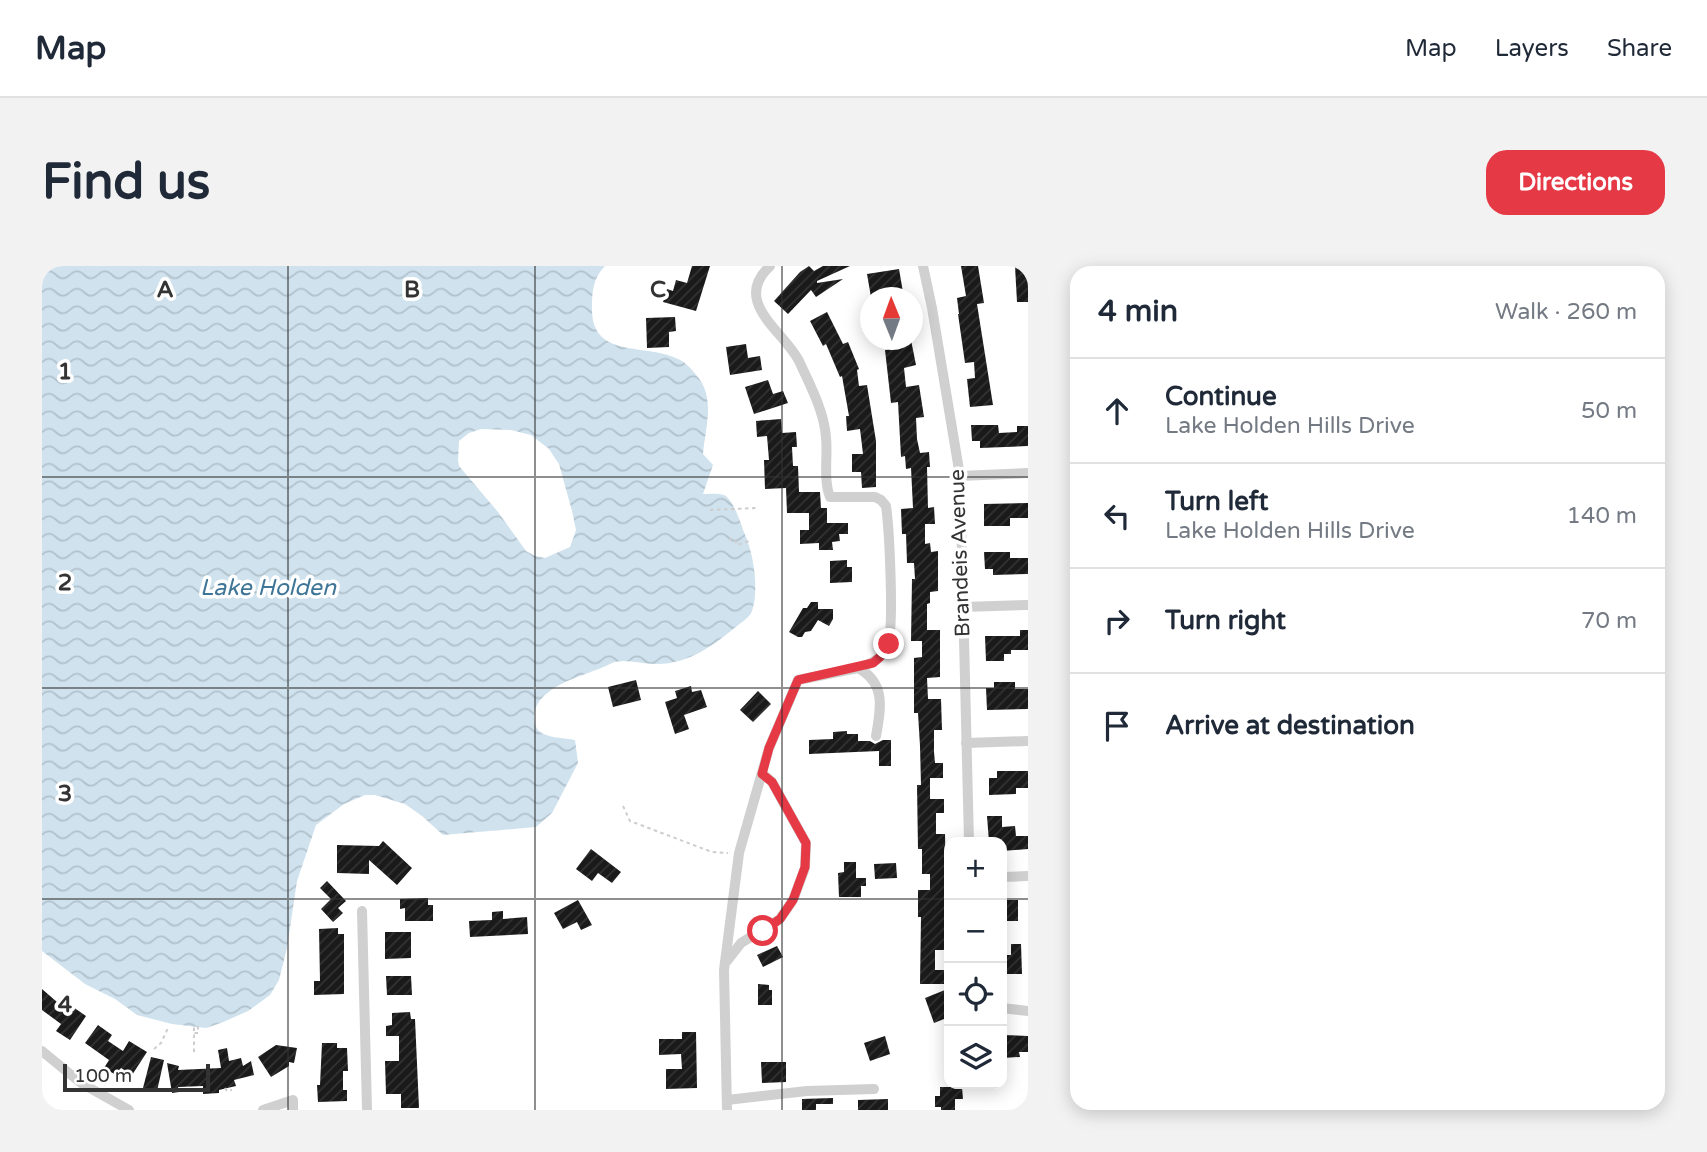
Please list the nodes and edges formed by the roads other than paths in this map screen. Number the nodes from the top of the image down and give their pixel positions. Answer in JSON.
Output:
{"nodes":[{"id":1,"x":769,"y":266,"type":"edge"},
{"id":2,"x":923,"y":266,"type":"edge"},
{"id":3,"x":1028,"y":474,"type":"edge"},
{"id":4,"x":960,"y":476,"type":"junction"},
{"id":5,"x":1028,"y":605,"type":"edge"},
{"id":6,"x":963,"y":607,"type":"junction"},
{"id":7,"x":858,"y":667,"type":"junction"},
{"id":8,"x":876,"y":736,"type":"dead end"},
{"id":9,"x":1028,"y":741,"type":"edge"},
{"id":10,"x":966,"y":743,"type":"junction"},
{"id":11,"x":762,"y":774,"type":"junction"},
{"id":12,"x":969,"y":837,"type":"edge"},
{"id":13,"x":1028,"y":876,"type":"edge"},
{"id":14,"x":1007,"y":877,"type":"edge"},
{"id":15,"x":362,"y":911,"type":"dead end"},
{"id":16,"x":725,"y":963,"type":"junction"},
{"id":17,"x":1007,"y":1009,"type":"edge"},
{"id":18,"x":1028,"y":1011,"type":"edge"},
{"id":19,"x":43,"y":1054,"type":"edge"},
{"id":20,"x":874,"y":1089,"type":"dead end"},
{"id":21,"x":293,"y":1105,"type":"edge"},
{"id":22,"x":727,"y":1105,"type":"edge"},
{"id":23,"x":129,"y":1110,"type":"edge"},
{"id":24,"x":263,"y":1110,"type":"edge"},
{"id":25,"x":367,"y":1110,"type":"edge"}],
"edges":[{"from":1,"to":7,"type":"street"},
{"from":2,"to":4,"type":"street","name":"Brandeis Avenue"},
{"from":3,"to":4,"type":"street"},
{"from":4,"to":6,"type":"street","name":"Brandeis Avenue"},
{"from":5,"to":6,"type":"street"},
{"from":6,"to":10,"type":"street","name":"Brandeis Avenue"},
{"from":7,"to":8,"type":"street"},
{"from":7,"to":11,"type":"street"},
{"from":9,"to":10,"type":"street"},
{"from":10,"to":12,"type":"street","name":"Brandeis Avenue"},
{"from":11,"to":16,"type":"street"},
{"from":11,"to":16,"type":"street"},
{"from":13,"to":14,"type":"street"},
{"from":15,"to":25,"type":"street"},
{"from":16,"to":22,"type":"street"},
{"from":17,"to":18,"type":"street"},
{"from":19,"to":23,"type":"street"},
{"from":20,"to":22,"type":"street"},
{"from":21,"to":24,"type":"street"}]}
